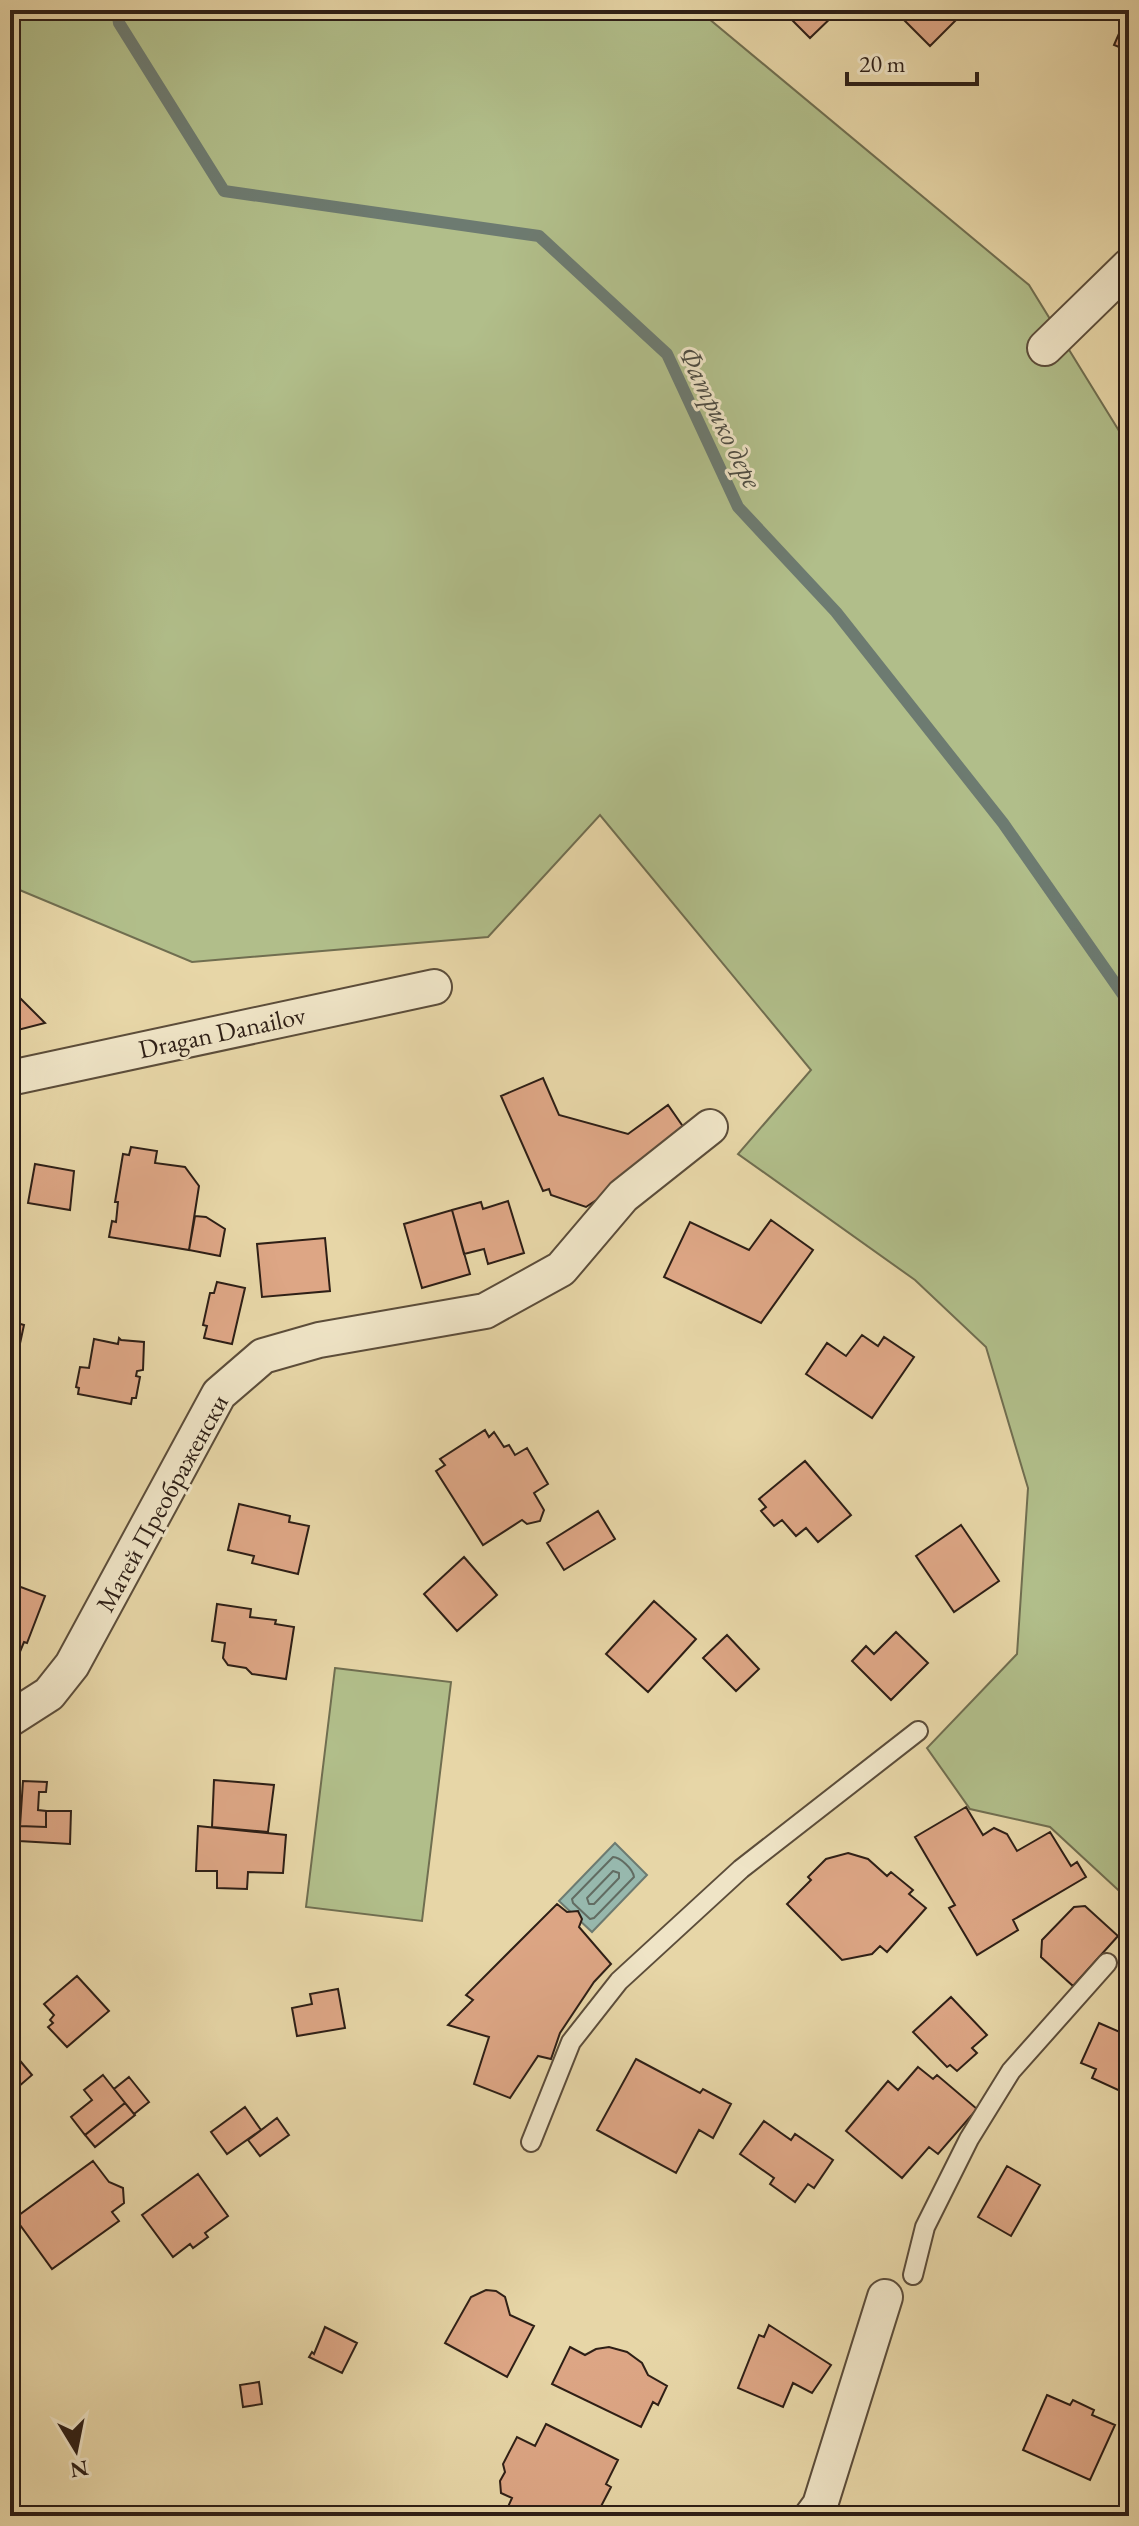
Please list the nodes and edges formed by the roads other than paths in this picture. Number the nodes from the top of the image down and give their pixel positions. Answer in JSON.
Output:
{"nodes":[{"id":1,"x":1129,"y":266,"type":"edge"},
{"id":2,"x":1045,"y":348,"type":"dead end"},
{"id":3,"x":434,"y":987,"type":"dead end"},
{"id":4,"x":10,"y":1078,"type":"edge"},
{"id":5,"x":710,"y":1127,"type":"dead end"},
{"id":6,"x":10,"y":1719,"type":"edge"},
{"id":7,"x":918,"y":1731,"type":"dead end"},
{"id":8,"x":1107,"y":1963,"type":"dead end"},
{"id":9,"x":531,"y":2142,"type":"dead end"},
{"id":10,"x":913,"y":2275,"type":"dead end"},
{"id":11,"x":885,"y":2297,"type":"dead end"},
{"id":12,"x":812,"y":2516,"type":"edge"}],
"edges":[{"from":1,"to":2,"type":"street"},
{"from":3,"to":4,"type":"street","name":"Dragan Danailov"},
{"from":5,"to":6,"type":"street","name":"Матей Преображенски"},
{"from":7,"to":9,"type":"lane"},
{"from":8,"to":10,"type":"lane"},
{"from":11,"to":12,"type":"street"}]}
